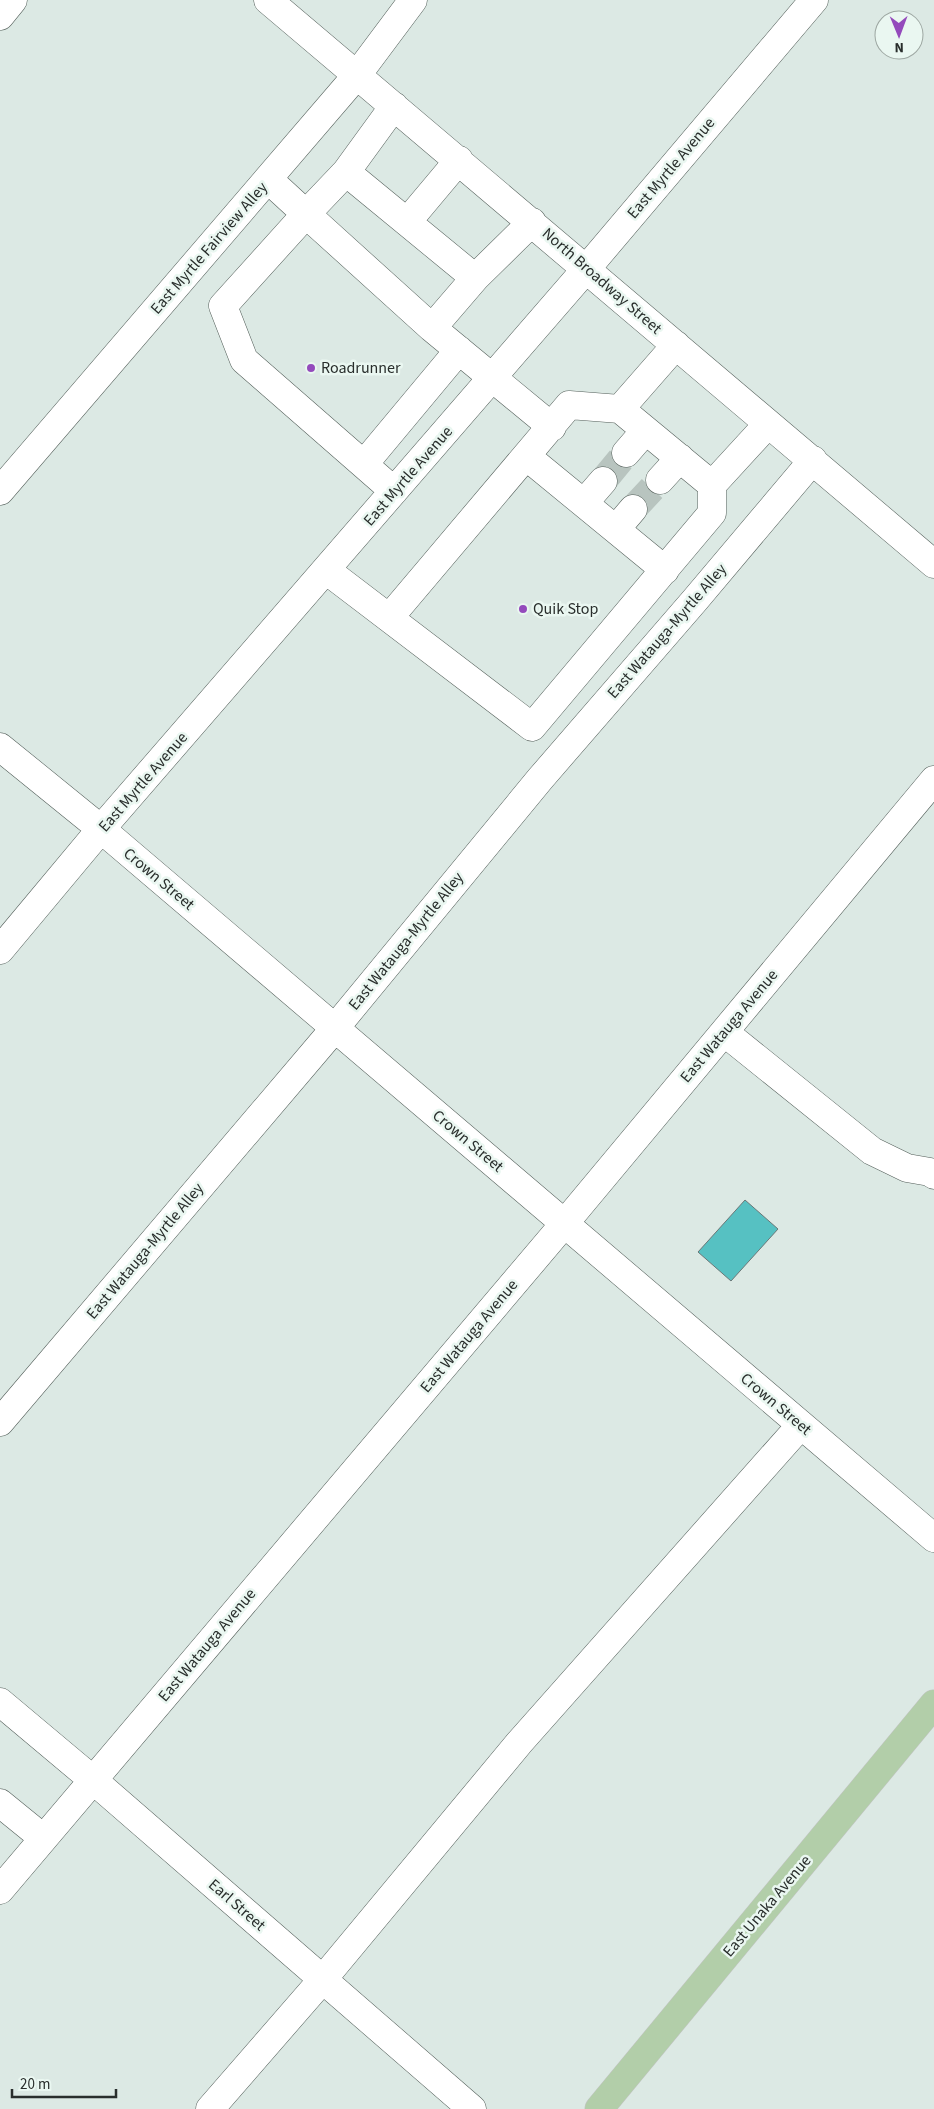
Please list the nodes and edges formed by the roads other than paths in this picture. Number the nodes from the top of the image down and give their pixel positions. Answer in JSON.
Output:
{"nodes":[{"id":1,"x":13,"y":0,"type":"edge"},
{"id":2,"x":268,"y":0,"type":"edge"},
{"id":3,"x":413,"y":0,"type":"edge"},
{"id":4,"x":814,"y":0,"type":"edge"},
{"id":5,"x":0,"y":16,"type":"edge"},
{"id":6,"x":357,"y":75,"type":"junction"},
{"id":7,"x":394,"y":106,"type":"junction"},
{"id":8,"x":459,"y":160,"type":"junction"},
{"id":9,"x":346,"y":172,"type":"junction"},
{"id":10,"x":268,"y":178,"type":"junction"},
{"id":11,"x":306,"y":214,"type":"junction"},
{"id":12,"x":407,"y":222,"type":"junction"},
{"id":13,"x":532,"y":222,"type":"junction"},
{"id":14,"x":587,"y":268,"type":"junction"},
{"id":15,"x":475,"y":278,"type":"junction"},
{"id":16,"x":432,"y":328,"type":"junction"},
{"id":17,"x":676,"y":345,"type":"junction"},
{"id":18,"x":459,"y":350,"type":"junction"},
{"id":19,"x":492,"y":378,"type":"junction"},
{"id":20,"x":620,"y":409,"type":"junction"},
{"id":21,"x":768,"y":424,"type":"junction"},
{"id":22,"x":552,"y":427,"type":"junction"},
{"id":23,"x":645,"y":431,"type":"junction"},
{"id":24,"x":626,"y":453,"type":"tunnel mouth"},
{"id":25,"x":526,"y":456,"type":"junction"},
{"id":26,"x":680,"y":458,"type":"junction"},
{"id":27,"x":813,"y":460,"type":"junction"},
{"id":28,"x":364,"y":464,"type":"junction"},
{"id":29,"x":660,"y":480,"type":"tunnel mouth"},
{"id":30,"x":602,"y":481,"type":"tunnel mouth"},
{"id":31,"x":712,"y":485,"type":"junction"},
{"id":32,"x":394,"y":490,"type":"junction"},
{"id":33,"x":0,"y":491,"type":"edge"},
{"id":34,"x":584,"y":503,"type":"junction"},
{"id":35,"x":633,"y":509,"type":"tunnel mouth"},
{"id":36,"x":616,"y":529,"type":"junction"},
{"id":37,"x":934,"y":564,"type":"edge"},
{"id":38,"x":326,"y":570,"type":"junction"},
{"id":39,"x":665,"y":570,"type":"junction"},
{"id":40,"x":389,"y":618,"type":"junction"},
{"id":41,"x":0,"y":747,"type":"edge"},
{"id":42,"x":934,"y":780,"type":"edge"},
{"id":43,"x":101,"y":829,"type":"junction"},
{"id":44,"x":0,"y":950,"type":"edge"},
{"id":45,"x":334,"y":1028,"type":"junction"},
{"id":46,"x":724,"y":1032,"type":"junction"},
{"id":47,"x":933,"y":1168,"type":"edge"},
{"id":48,"x":564,"y":1224,"type":"junction"},
{"id":49,"x":0,"y":1422,"type":"edge"},
{"id":50,"x":801,"y":1425,"type":"junction"},
{"id":51,"x":934,"y":1538,"type":"edge"},
{"id":52,"x":0,"y":1702,"type":"edge"},
{"id":53,"x":934,"y":1704,"type":"edge"},
{"id":54,"x":92,"y":1780,"type":"junction"},
{"id":55,"x":0,"y":1803,"type":"edge"},
{"id":56,"x":43,"y":1838,"type":"junction"},
{"id":57,"x":0,"y":1890,"type":"edge"},
{"id":58,"x":323,"y":1979,"type":"junction"},
{"id":59,"x":210,"y":2109,"type":"edge"},
{"id":60,"x":472,"y":2109,"type":"edge"},
{"id":61,"x":599,"y":2109,"type":"edge"}],
"edges":[{"from":1,"to":5,"type":"street"},
{"from":2,"to":6,"type":"street","name":"North Broadway Street"},
{"from":3,"to":6,"type":"street","name":"East Myrtle Fairview Alley"},
{"from":4,"to":14,"type":"street","name":"East Myrtle Avenue"},
{"from":6,"to":7,"type":"street","name":"North Broadway Street"},
{"from":6,"to":10,"type":"street","name":"East Myrtle Fairview Alley"},
{"from":7,"to":8,"type":"street","name":"North Broadway Street"},
{"from":7,"to":9,"type":"street"},
{"from":8,"to":12,"type":"street"},
{"from":8,"to":13,"type":"street","name":"North Broadway Street"},
{"from":9,"to":11,"type":"street"},
{"from":9,"to":12,"type":"street"},
{"from":10,"to":11,"type":"street"},
{"from":10,"to":33,"type":"street","name":"East Myrtle Fairview Alley"},
{"from":11,"to":16,"type":"street"},
{"from":11,"to":28,"type":"street"},
{"from":12,"to":15,"type":"street"},
{"from":13,"to":14,"type":"street","name":"North Broadway Street"},
{"from":13,"to":15,"type":"street"},
{"from":14,"to":17,"type":"street","name":"North Broadway Street"},
{"from":14,"to":19,"type":"street","name":"East Myrtle Avenue"},
{"from":15,"to":16,"type":"street"},
{"from":16,"to":18,"type":"street"},
{"from":17,"to":20,"type":"street"},
{"from":17,"to":21,"type":"street","name":"North Broadway Street"},
{"from":18,"to":19,"type":"street"},
{"from":18,"to":28,"type":"street"},
{"from":19,"to":22,"type":"street"},
{"from":19,"to":32,"type":"street","name":"East Myrtle Avenue"},
{"from":20,"to":22,"type":"street"},
{"from":20,"to":23,"type":"street"},
{"from":21,"to":27,"type":"street","name":"North Broadway Street"},
{"from":21,"to":31,"type":"street"},
{"from":22,"to":25,"type":"street"},
{"from":23,"to":24,"type":"street"},
{"from":23,"to":26,"type":"street"},
{"from":25,"to":34,"type":"street"},
{"from":25,"to":40,"type":"street"},
{"from":26,"to":29,"type":"street"},
{"from":26,"to":31,"type":"street"},
{"from":27,"to":37,"type":"street","name":"North Broadway Street"},
{"from":27,"to":45,"type":"street","name":"East Watauga-Myrtle Alley"},
{"from":28,"to":32,"type":"street"},
{"from":30,"to":34,"type":"street"},
{"from":31,"to":39,"type":"street"},
{"from":32,"to":38,"type":"street","name":"East Myrtle Avenue"},
{"from":34,"to":36,"type":"street"},
{"from":35,"to":36,"type":"street"},
{"from":36,"to":39,"type":"street"},
{"from":38,"to":40,"type":"street"},
{"from":38,"to":43,"type":"street","name":"East Myrtle Avenue"},
{"from":39,"to":40,"type":"street"},
{"from":41,"to":43,"type":"street","name":"Crown Street"},
{"from":42,"to":46,"type":"street","name":"East Watauga Avenue"},
{"from":43,"to":44,"type":"street","name":"East Myrtle Avenue"},
{"from":43,"to":45,"type":"street","name":"Crown Street"},
{"from":45,"to":48,"type":"street","name":"Crown Street"},
{"from":45,"to":49,"type":"street","name":"East Watauga-Myrtle Alley"},
{"from":46,"to":47,"type":"street"},
{"from":46,"to":48,"type":"street","name":"East Watauga Avenue"},
{"from":48,"to":50,"type":"street","name":"Crown Street"},
{"from":48,"to":54,"type":"street","name":"East Watauga Avenue"},
{"from":50,"to":51,"type":"street","name":"Crown Street"},
{"from":50,"to":58,"type":"street"},
{"from":52,"to":54,"type":"street","name":"Earl Street"},
{"from":53,"to":61,"type":"main road","name":"East Unaka Avenue"},
{"from":54,"to":56,"type":"street","name":"East Watauga Avenue"},
{"from":54,"to":58,"type":"street","name":"Earl Street"},
{"from":55,"to":56,"type":"street"},
{"from":56,"to":57,"type":"street","name":"East Watauga Avenue"},
{"from":58,"to":59,"type":"street"},
{"from":58,"to":60,"type":"street","name":"Earl Street"}]}
